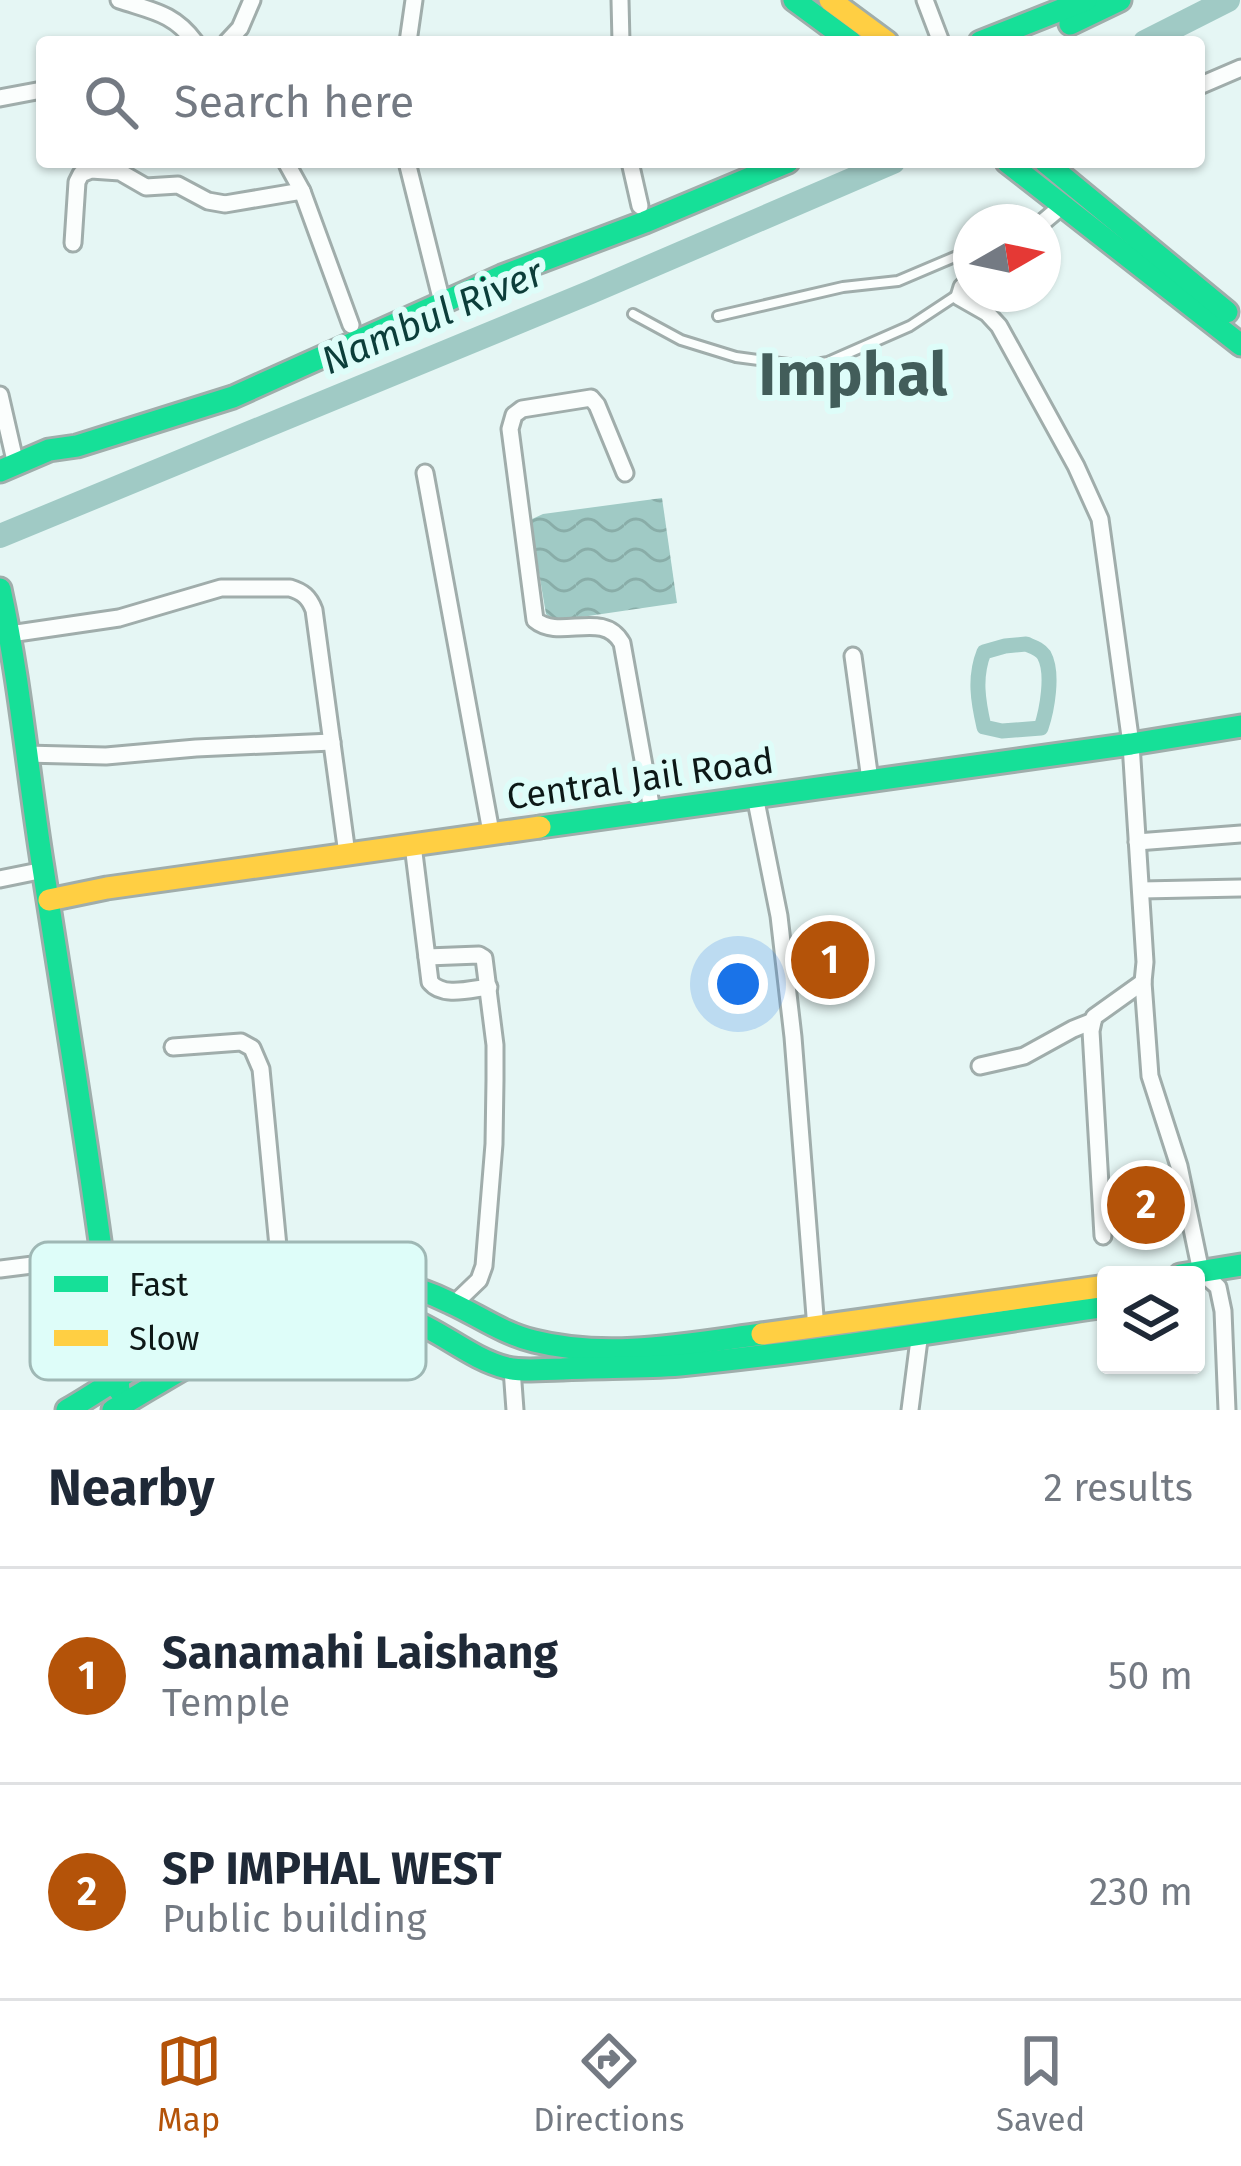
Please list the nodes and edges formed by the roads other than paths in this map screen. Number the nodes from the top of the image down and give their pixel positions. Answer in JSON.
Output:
{"nodes":[{"id":1,"x":122,"y":0,"type":"edge"},
{"id":2,"x":252,"y":0,"type":"edge"},
{"id":3,"x":414,"y":0,"type":"edge"},
{"id":4,"x":620,"y":0,"type":"edge"},
{"id":5,"x":794,"y":0,"type":"edge"},
{"id":6,"x":830,"y":0,"type":"edge"},
{"id":7,"x":925,"y":0,"type":"edge"},
{"id":8,"x":1086,"y":0,"type":"edge"},
{"id":9,"x":1120,"y":0,"type":"edge"},
{"id":10,"x":191,"y":36,"type":"edge"},
{"id":11,"x":233,"y":36,"type":"edge"},
{"id":12,"x":409,"y":36,"type":"edge"},
{"id":13,"x":621,"y":36,"type":"edge"},
{"id":14,"x":843,"y":36,"type":"edge"},
{"id":15,"x":879,"y":36,"type":"edge"},
{"id":16,"x":939,"y":36,"type":"edge"},
{"id":17,"x":995,"y":36,"type":"edge"},
{"id":18,"x":1040,"y":36,"type":"edge"},
{"id":19,"x":1241,"y":68,"type":"edge"},
{"id":20,"x":1205,"y":83,"type":"edge"},
{"id":21,"x":36,"y":91,"type":"edge"},
{"id":22,"x":0,"y":98,"type":"edge"},
{"id":23,"x":289,"y":168,"type":"edge"},
{"id":24,"x":408,"y":168,"type":"edge"},
{"id":25,"x":631,"y":168,"type":"edge"},
{"id":26,"x":773,"y":168,"type":"edge"},
{"id":27,"x":1032,"y":168,"type":"edge"},
{"id":28,"x":1033,"y":168,"type":"edge"},
{"id":29,"x":302,"y":191,"type":"junction"},
{"id":30,"x":640,"y":206,"type":"dead end"},
{"id":31,"x":1063,"y":206,"type":"joint"},
{"id":32,"x":73,"y":243,"type":"dead end"},
{"id":33,"x":953,"y":258,"type":"edge"},
{"id":34,"x":953,"y":297,"type":"edge"},
{"id":35,"x":442,"y":302,"type":"junction"},
{"id":36,"x":985,"y":312,"type":"edge"},
{"id":37,"x":633,"y":314,"type":"dead end"},
{"id":38,"x":718,"y":316,"type":"dead end"},
{"id":39,"x":1241,"y":322,"type":"edge"},
{"id":40,"x":351,"y":325,"type":"dead end"},
{"id":41,"x":1241,"y":345,"type":"edge"},
{"id":42,"x":0,"y":395,"type":"edge"},
{"id":43,"x":8,"y":468,"type":"edge"},
{"id":44,"x":626,"y":472,"type":"dead end"},
{"id":45,"x":425,"y":473,"type":"dead end"},
{"id":46,"x":0,"y":589,"type":"edge"},
{"id":47,"x":10,"y":634,"type":"junction"},
{"id":48,"x":853,"y":656,"type":"dead end"},
{"id":49,"x":1241,"y":726,"type":"edge"},
{"id":50,"x":332,"y":742,"type":"junction"},
{"id":51,"x":1131,"y":744,"type":"junction"},
{"id":52,"x":25,"y":754,"type":"junction"},
{"id":53,"x":871,"y":780,"type":"junction"},
{"id":54,"x":755,"y":796,"type":"junction"},
{"id":55,"x":652,"y":810,"type":"junction"},
{"id":56,"x":491,"y":832,"type":"junction"},
{"id":57,"x":1241,"y":834,"type":"edge"},
{"id":58,"x":1137,"y":842,"type":"junction"},
{"id":59,"x":413,"y":845,"type":"junction"},
{"id":60,"x":347,"y":854,"type":"junction"},
{"id":61,"x":44,"y":870,"type":"junction"},
{"id":62,"x":0,"y":879,"type":"edge"},
{"id":63,"x":1241,"y":888,"type":"edge"},
{"id":64,"x":1141,"y":890,"type":"junction"},
{"id":65,"x":49,"y":900,"type":"junction"},
{"id":66,"x":427,"y":957,"type":"junction"},
{"id":67,"x":1144,"y":982,"type":"junction"},
{"id":68,"x":489,"y":987,"type":"junction"},
{"id":69,"x":1093,"y":1022,"type":"junction"},
{"id":70,"x":173,"y":1047,"type":"dead end"},
{"id":71,"x":980,"y":1066,"type":"dead end"},
{"id":72,"x":1102,"y":1236,"type":"dead end"},
{"id":73,"x":102,"y":1242,"type":"edge"},
{"id":74,"x":277,"y":1242,"type":"edge"},
{"id":75,"x":30,"y":1265,"type":"edge"},
{"id":76,"x":1241,"y":1265,"type":"edge"},
{"id":77,"x":0,"y":1269,"type":"edge"},
{"id":78,"x":1207,"y":1282,"type":"edge"},
{"id":79,"x":1097,"y":1288,"type":"edge"},
{"id":80,"x":426,"y":1291,"type":"edge"},
{"id":81,"x":454,"y":1304,"type":"junction"},
{"id":82,"x":1097,"y":1307,"type":"edge"},
{"id":83,"x":426,"y":1327,"type":"edge"},
{"id":84,"x":920,"y":1333,"type":"junction"},
{"id":85,"x":817,"y":1338,"type":"junction"},
{"id":86,"x":512,"y":1370,"type":"junction"},
{"id":87,"x":145,"y":1380,"type":"edge"},
{"id":88,"x":161,"y":1380,"type":"edge"},
{"id":89,"x":118,"y":1402,"type":"edge"},
{"id":90,"x":67,"y":1410,"type":"edge"},
{"id":91,"x":515,"y":1410,"type":"edge"},
{"id":92,"x":910,"y":1410,"type":"edge"},
{"id":93,"x":1227,"y":1410,"type":"edge"}],
"edges":[{"from":1,"to":10,"type":"street"},
{"from":2,"to":11,"type":"street"},
{"from":3,"to":12,"type":"street"},
{"from":4,"to":13,"type":"street"},
{"from":5,"to":14,"type":"main road"},
{"from":6,"to":15,"type":"main road"},
{"from":7,"to":16,"type":"street"},
{"from":8,"to":17,"type":"main road"},
{"from":9,"to":18,"type":"main road"},
{"from":19,"to":20,"type":"street"},
{"from":21,"to":22,"type":"street"},
{"from":23,"to":29,"type":"street"},
{"from":24,"to":35,"type":"street"},
{"from":25,"to":30,"type":"street"},
{"from":26,"to":35,"type":"main road"},
{"from":27,"to":31,"type":"main road"},
{"from":28,"to":39,"type":"main road"},
{"from":29,"to":32,"type":"street"},
{"from":29,"to":40,"type":"street"},
{"from":31,"to":41,"type":"main road"},
{"from":33,"to":38,"type":"lane"},
{"from":34,"to":37,"type":"lane"},
{"from":35,"to":43,"type":"main road"},
{"from":36,"to":51,"type":"street"},
{"from":42,"to":43,"type":"street"},
{"from":44,"to":55,"type":"street"},
{"from":45,"to":56,"type":"street"},
{"from":46,"to":47,"type":"main road"},
{"from":47,"to":50,"type":"street"},
{"from":47,"to":52,"type":"main road"},
{"from":48,"to":53,"type":"street"},
{"from":49,"to":51,"type":"main road","name":"Central Jail Road"},
{"from":50,"to":52,"type":"street"},
{"from":50,"to":60,"type":"street"},
{"from":51,"to":53,"type":"main road","name":"Central Jail Road"},
{"from":51,"to":58,"type":"street"},
{"from":52,"to":61,"type":"main road"},
{"from":53,"to":54,"type":"main road","name":"Central Jail Road"},
{"from":54,"to":55,"type":"main road","name":"Central Jail Road"},
{"from":54,"to":85,"type":"street"},
{"from":55,"to":56,"type":"main road","name":"Central Jail Road"},
{"from":56,"to":59,"type":"main road","name":"Central Jail Road"},
{"from":57,"to":58,"type":"street"},
{"from":58,"to":64,"type":"street"},
{"from":59,"to":60,"type":"main road","name":"Central Jail Road"},
{"from":59,"to":66,"type":"street"},
{"from":60,"to":65,"type":"main road","name":"Central Jail Road"},
{"from":61,"to":62,"type":"street"},
{"from":61,"to":65,"type":"main road"},
{"from":63,"to":64,"type":"street"},
{"from":64,"to":67,"type":"street"},
{"from":65,"to":73,"type":"main road"},
{"from":66,"to":68,"type":"street"},
{"from":66,"to":68,"type":"street"},
{"from":67,"to":69,"type":"street"},
{"from":67,"to":78,"type":"street"},
{"from":68,"to":81,"type":"street"},
{"from":69,"to":71,"type":"street"},
{"from":69,"to":72,"type":"street"},
{"from":70,"to":74,"type":"street"},
{"from":75,"to":77,"type":"street"},
{"from":76,"to":78,"type":"main road"},
{"from":78,"to":93,"type":"street"},
{"from":79,"to":85,"type":"main road"},
{"from":80,"to":81,"type":"main road"},
{"from":81,"to":85,"type":"main road"},
{"from":82,"to":84,"type":"main road"},
{"from":83,"to":86,"type":"main road"},
{"from":84,"to":85,"type":"main road"},
{"from":84,"to":92,"type":"street"},
{"from":85,"to":86,"type":"main road"},
{"from":86,"to":91,"type":"street"},
{"from":87,"to":89,"type":"main road"},
{"from":88,"to":89,"type":"main road"},
{"from":89,"to":90,"type":"main road"}]}
